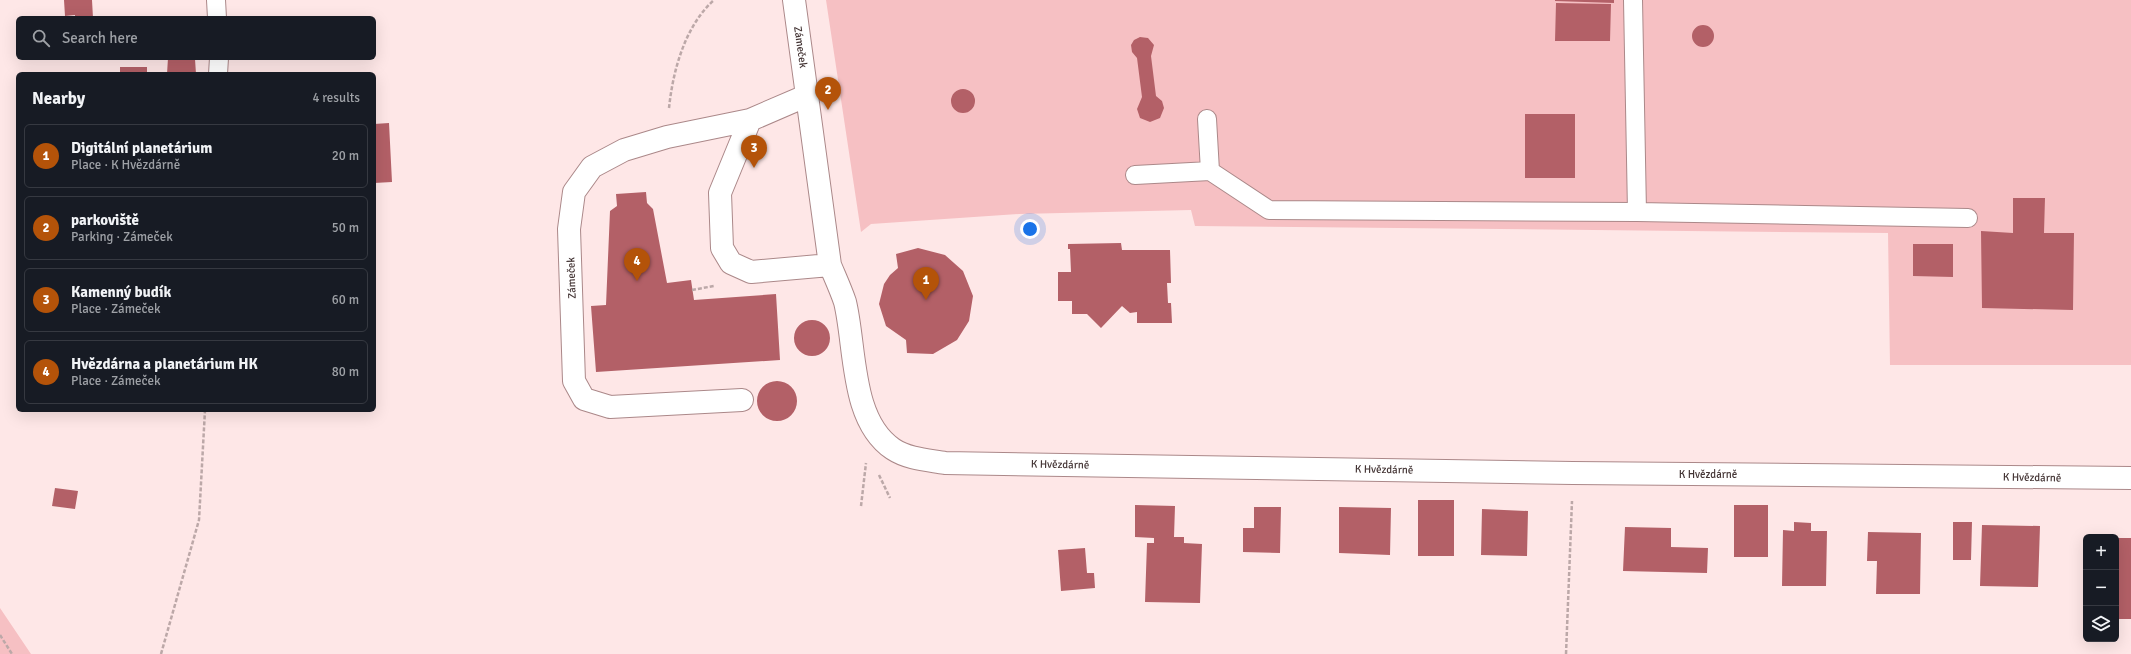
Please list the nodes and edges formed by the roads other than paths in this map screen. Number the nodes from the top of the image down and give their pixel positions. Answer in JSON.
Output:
{"nodes":[{"id":1,"x":216,"y":0,"type":"edge"},
{"id":2,"x":794,"y":0,"type":"edge"},
{"id":3,"x":1633,"y":0,"type":"edge"},
{"id":4,"x":217,"y":16,"type":"edge"},
{"id":5,"x":219,"y":60,"type":"edge"},
{"id":6,"x":218,"y":72,"type":"edge"},
{"id":7,"x":808,"y":94,"type":"junction"},
{"id":8,"x":1207,"y":119,"type":"dead end"},
{"id":9,"x":750,"y":120,"type":"junction"},
{"id":10,"x":1210,"y":171,"type":"junction"},
{"id":11,"x":1135,"y":175,"type":"dead end"},
{"id":12,"x":823,"y":210,"type":"joint"},
{"id":13,"x":1637,"y":212,"type":"junction"},
{"id":14,"x":1968,"y":218,"type":"dead end"},
{"id":15,"x":830,"y":265,"type":"junction"},
{"id":16,"x":742,"y":400,"type":"dead end"},
{"id":17,"x":2131,"y":478,"type":"edge"}],
"edges":[{"from":1,"to":4,"type":"lane"},
{"from":2,"to":7,"type":"street","name":"Zámeček"},
{"from":3,"to":13,"type":"lane"},
{"from":5,"to":6,"type":"lane"},
{"from":7,"to":9,"type":"street","name":"Zámeček"},
{"from":7,"to":12,"type":"street","name":"Zámeček"},
{"from":8,"to":10,"type":"lane"},
{"from":9,"to":15,"type":"street"},
{"from":9,"to":16,"type":"street","name":"Zámeček"},
{"from":10,"to":11,"type":"lane"},
{"from":10,"to":13,"type":"lane"},
{"from":12,"to":15,"type":"street","name":"K Hvězdárně"},
{"from":13,"to":14,"type":"lane"},
{"from":15,"to":17,"type":"street","name":"K Hvězdárně"}]}
